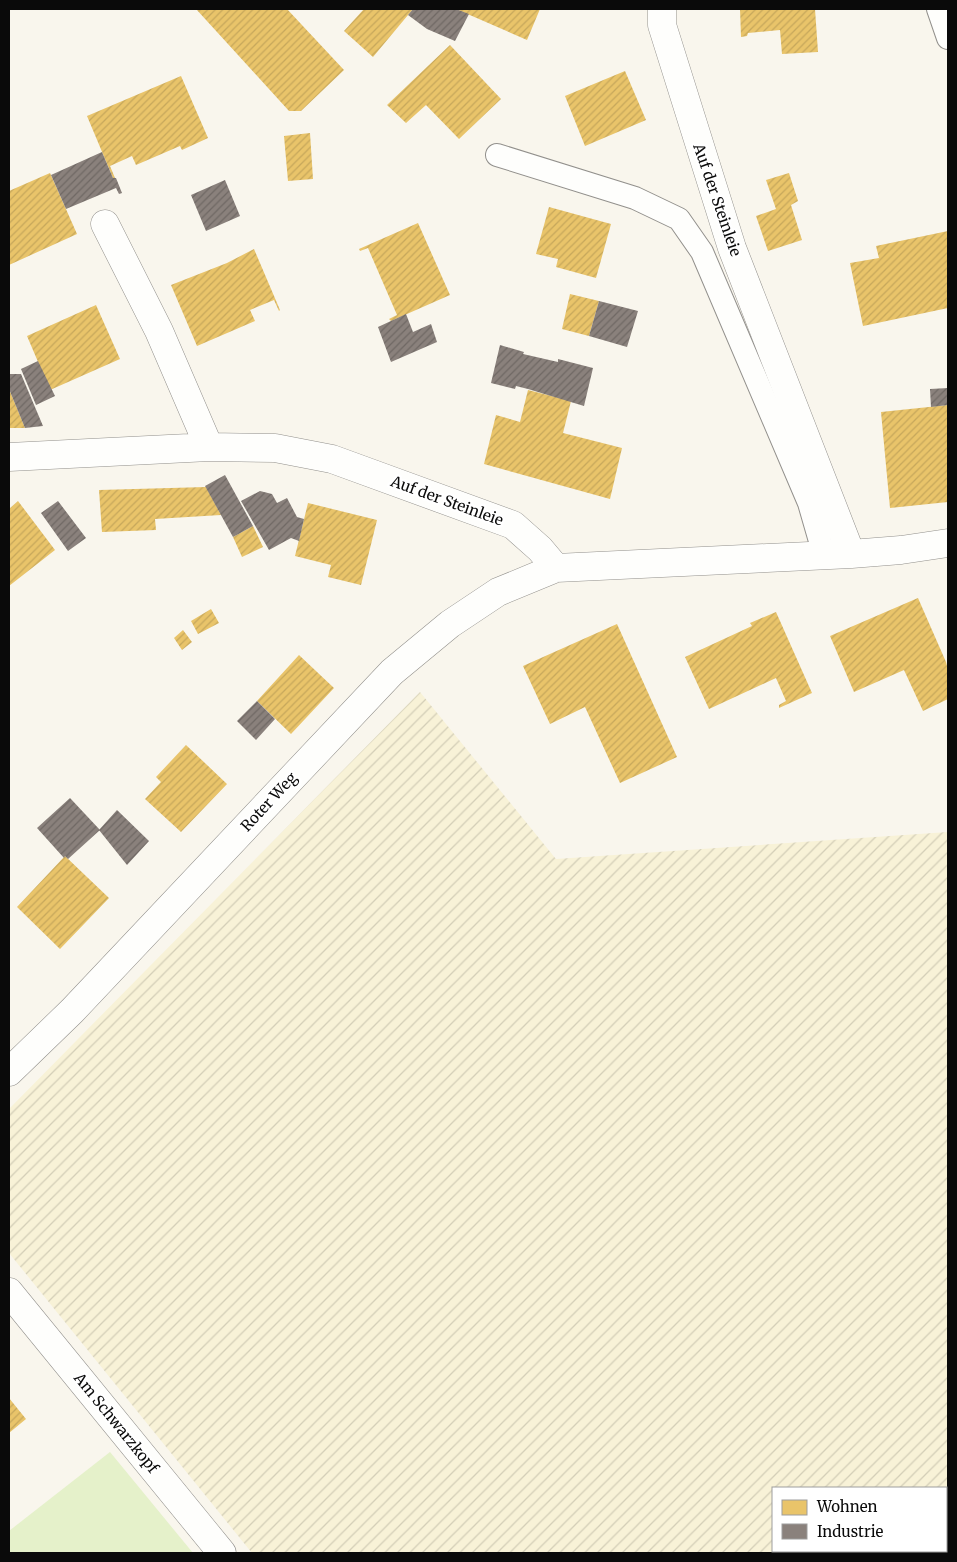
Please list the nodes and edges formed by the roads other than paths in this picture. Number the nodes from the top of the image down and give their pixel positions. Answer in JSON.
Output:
{"nodes":[{"id":1,"x":662,"y":9,"type":"edge"},
{"id":2,"x":938,"y":9,"type":"edge"},
{"id":3,"x":948,"y":38,"type":"edge"},
{"id":4,"x":497,"y":155,"type":"dead end"},
{"id":5,"x":105,"y":224,"type":"dead end"},
{"id":6,"x":209,"y":447,"type":"junction"},
{"id":7,"x":9,"y":457,"type":"edge"},
{"id":8,"x":948,"y":543,"type":"edge"},
{"id":9,"x":851,"y":554,"type":"junction"},
{"id":10,"x":824,"y":555,"type":"junction"},
{"id":11,"x":556,"y":568,"type":"junction"},
{"id":12,"x":9,"y":1072,"type":"edge"},
{"id":13,"x":9,"y":1292,"type":"edge"},
{"id":14,"x":222,"y":1553,"type":"edge"}],
"edges":[{"from":1,"to":9,"type":"street","name":"Auf der Steinleie"},
{"from":2,"to":3,"type":"lane"},
{"from":4,"to":10,"type":"lane"},
{"from":5,"to":6,"type":"street"},
{"from":6,"to":7,"type":"street","name":"Auf der Steinleie"},
{"from":6,"to":11,"type":"street","name":"Auf der Steinleie"},
{"from":8,"to":9,"type":"street"},
{"from":9,"to":10,"type":"street"},
{"from":10,"to":11,"type":"street"},
{"from":11,"to":12,"type":"street","name":"Roter Weg"},
{"from":13,"to":14,"type":"street","name":"Am Schwarzkopf"}]}
